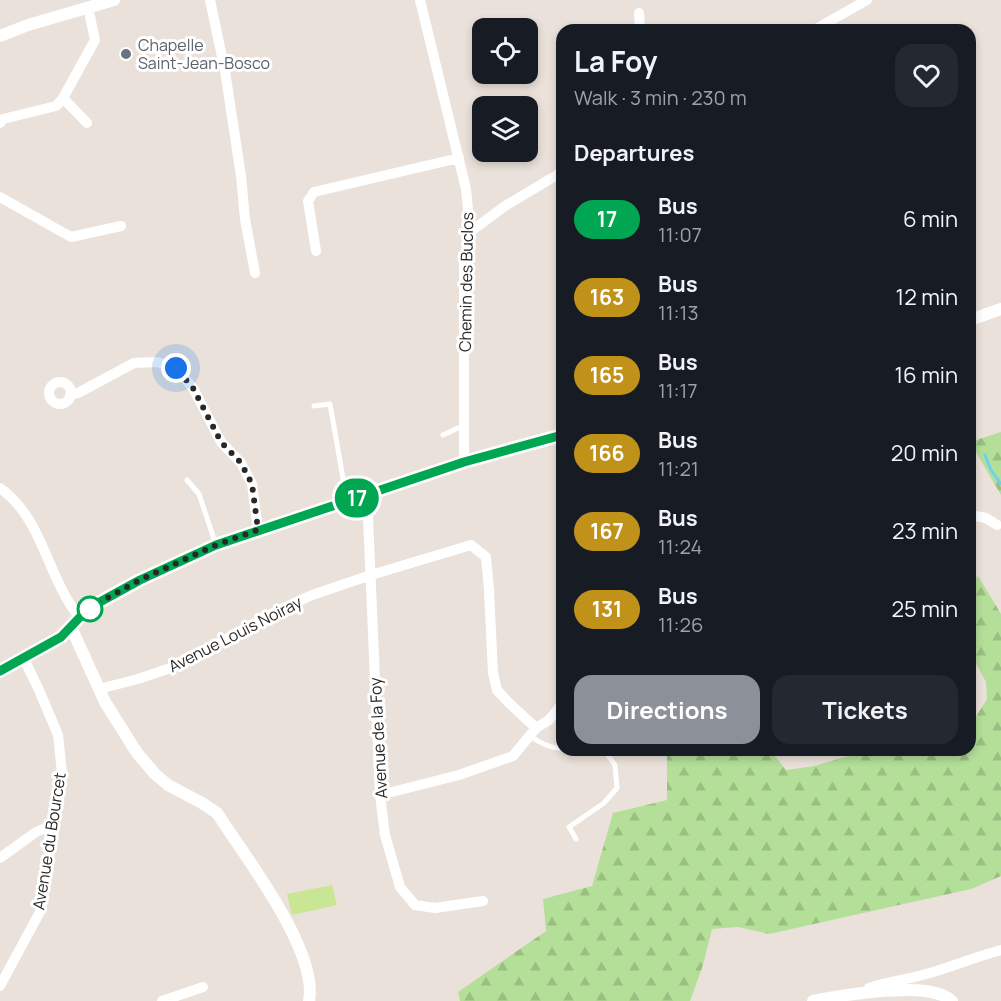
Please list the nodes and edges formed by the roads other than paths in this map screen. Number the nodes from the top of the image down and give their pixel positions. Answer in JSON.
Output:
{"nodes":[{"id":1,"x":114,"y":0,"type":"edge"},
{"id":2,"x":210,"y":0,"type":"edge"},
{"id":3,"x":420,"y":0,"type":"edge"},
{"id":4,"x":867,"y":0,"type":"edge"},
{"id":5,"x":88,"y":7,"type":"junction"},
{"id":6,"x":639,"y":13,"type":"dead end"},
{"id":7,"x":640,"y":24,"type":"edge"},
{"id":8,"x":832,"y":24,"type":"edge"},
{"id":9,"x":0,"y":36,"type":"edge"},
{"id":10,"x":63,"y":98,"type":"junction"},
{"id":11,"x":0,"y":123,"type":"edge"},
{"id":12,"x":87,"y":123,"type":"dead end"},
{"id":13,"x":459,"y":158,"type":"junction"},
{"id":14,"x":556,"y":176,"type":"edge"},
{"id":15,"x":0,"y":197,"type":"edge"},
{"id":16,"x":121,"y":226,"type":"dead end"},
{"id":17,"x":470,"y":230,"type":"junction"},
{"id":18,"x":316,"y":251,"type":"dead end"},
{"id":19,"x":255,"y":273,"type":"dead end"},
{"id":20,"x":1001,"y":309,"type":"edge"},
{"id":21,"x":976,"y":318,"type":"edge"},
{"id":22,"x":70,"y":395,"type":"dead end"},
{"id":23,"x":314,"y":406,"type":"dead end"},
{"id":24,"x":464,"y":428,"type":"junction"},
{"id":25,"x":443,"y":435,"type":"dead end"},
{"id":26,"x":556,"y":437,"type":"edge"},
{"id":27,"x":464,"y":462,"type":"junction"},
{"id":28,"x":186,"y":480,"type":"dead end"},
{"id":29,"x":0,"y":488,"type":"edge"},
{"id":30,"x":367,"y":495,"type":"junction"},
{"id":31,"x":347,"y":501,"type":"junction"},
{"id":32,"x":976,"y":516,"type":"edge"},
{"id":33,"x":997,"y":525,"type":"dead end"},
{"id":34,"x":258,"y":530,"type":"junction"},
{"id":35,"x":216,"y":545,"type":"junction"},
{"id":36,"x":371,"y":575,"type":"junction"},
{"id":37,"x":76,"y":622,"type":"junction"},
{"id":38,"x":23,"y":657,"type":"junction"},
{"id":39,"x":0,"y":671,"type":"edge"},
{"id":40,"x":99,"y":689,"type":"junction"},
{"id":41,"x":556,"y":711,"type":"edge"},
{"id":42,"x":533,"y":732,"type":"junction"},
{"id":43,"x":556,"y":749,"type":"edge"},
{"id":44,"x":608,"y":756,"type":"edge"},
{"id":45,"x":380,"y":795,"type":"junction"},
{"id":46,"x":52,"y":830,"type":"junction"},
{"id":47,"x":576,"y":839,"type":"dead end"},
{"id":48,"x":0,"y":858,"type":"edge"},
{"id":49,"x":483,"y":901,"type":"dead end"},
{"id":50,"x":1001,"y":950,"type":"edge"},
{"id":51,"x":0,"y":986,"type":"edge"},
{"id":52,"x":203,"y":987,"type":"dead end"},
{"id":53,"x":867,"y":993,"type":"junction"},
{"id":54,"x":162,"y":1001,"type":"edge"},
{"id":55,"x":309,"y":1001,"type":"edge"},
{"id":56,"x":813,"y":1001,"type":"edge"},
{"id":57,"x":952,"y":1001,"type":"edge"}],
"edges":[{"from":1,"to":5,"type":"street"},
{"from":2,"to":19,"type":"street"},
{"from":3,"to":13,"type":"street","name":"Chemin des Buclos"},
{"from":4,"to":8,"type":"street"},
{"from":5,"to":9,"type":"street"},
{"from":5,"to":10,"type":"street"},
{"from":6,"to":7,"type":"street"},
{"from":10,"to":11,"type":"street"},
{"from":10,"to":12,"type":"street"},
{"from":13,"to":17,"type":"street","name":"Chemin des Buclos"},
{"from":13,"to":18,"type":"street"},
{"from":14,"to":17,"type":"street"},
{"from":15,"to":16,"type":"street"},
{"from":17,"to":24,"type":"street","name":"Chemin des Buclos"},
{"from":20,"to":21,"type":"street"},
{"from":22,"to":34,"type":"street"},
{"from":23,"to":31,"type":"lane"},
{"from":24,"to":25,"type":"lane"},
{"from":24,"to":27,"type":"street","name":"Chemin des Buclos"},
{"from":26,"to":27,"type":"street"},
{"from":27,"to":30,"type":"street"},
{"from":28,"to":35,"type":"lane"},
{"from":29,"to":37,"type":"street"},
{"from":30,"to":31,"type":"street"},
{"from":30,"to":36,"type":"street","name":"Avenue de la Foy"},
{"from":31,"to":34,"type":"street"},
{"from":32,"to":33,"type":"street"},
{"from":34,"to":35,"type":"street"},
{"from":35,"to":37,"type":"street"},
{"from":36,"to":40,"type":"street","name":"Avenue Louis Noiray"},
{"from":36,"to":42,"type":"street","name":"Avenue Louis Noiray"},
{"from":36,"to":45,"type":"street","name":"Avenue de la Foy"},
{"from":37,"to":38,"type":"street"},
{"from":37,"to":40,"type":"street"},
{"from":38,"to":39,"type":"street"},
{"from":38,"to":46,"type":"street","name":"Avenue du Bourcet"},
{"from":40,"to":55,"type":"street"},
{"from":41,"to":42,"type":"street"},
{"from":42,"to":43,"type":"lane"},
{"from":42,"to":45,"type":"street"},
{"from":44,"to":47,"type":"lane"},
{"from":45,"to":49,"type":"street","name":"Avenue de la Foy"},
{"from":46,"to":48,"type":"street"},
{"from":46,"to":51,"type":"street","name":"Avenue du Bourcet"},
{"from":50,"to":53,"type":"street"},
{"from":52,"to":54,"type":"street"},
{"from":53,"to":56,"type":"street"},
{"from":53,"to":57,"type":"street"}]}
